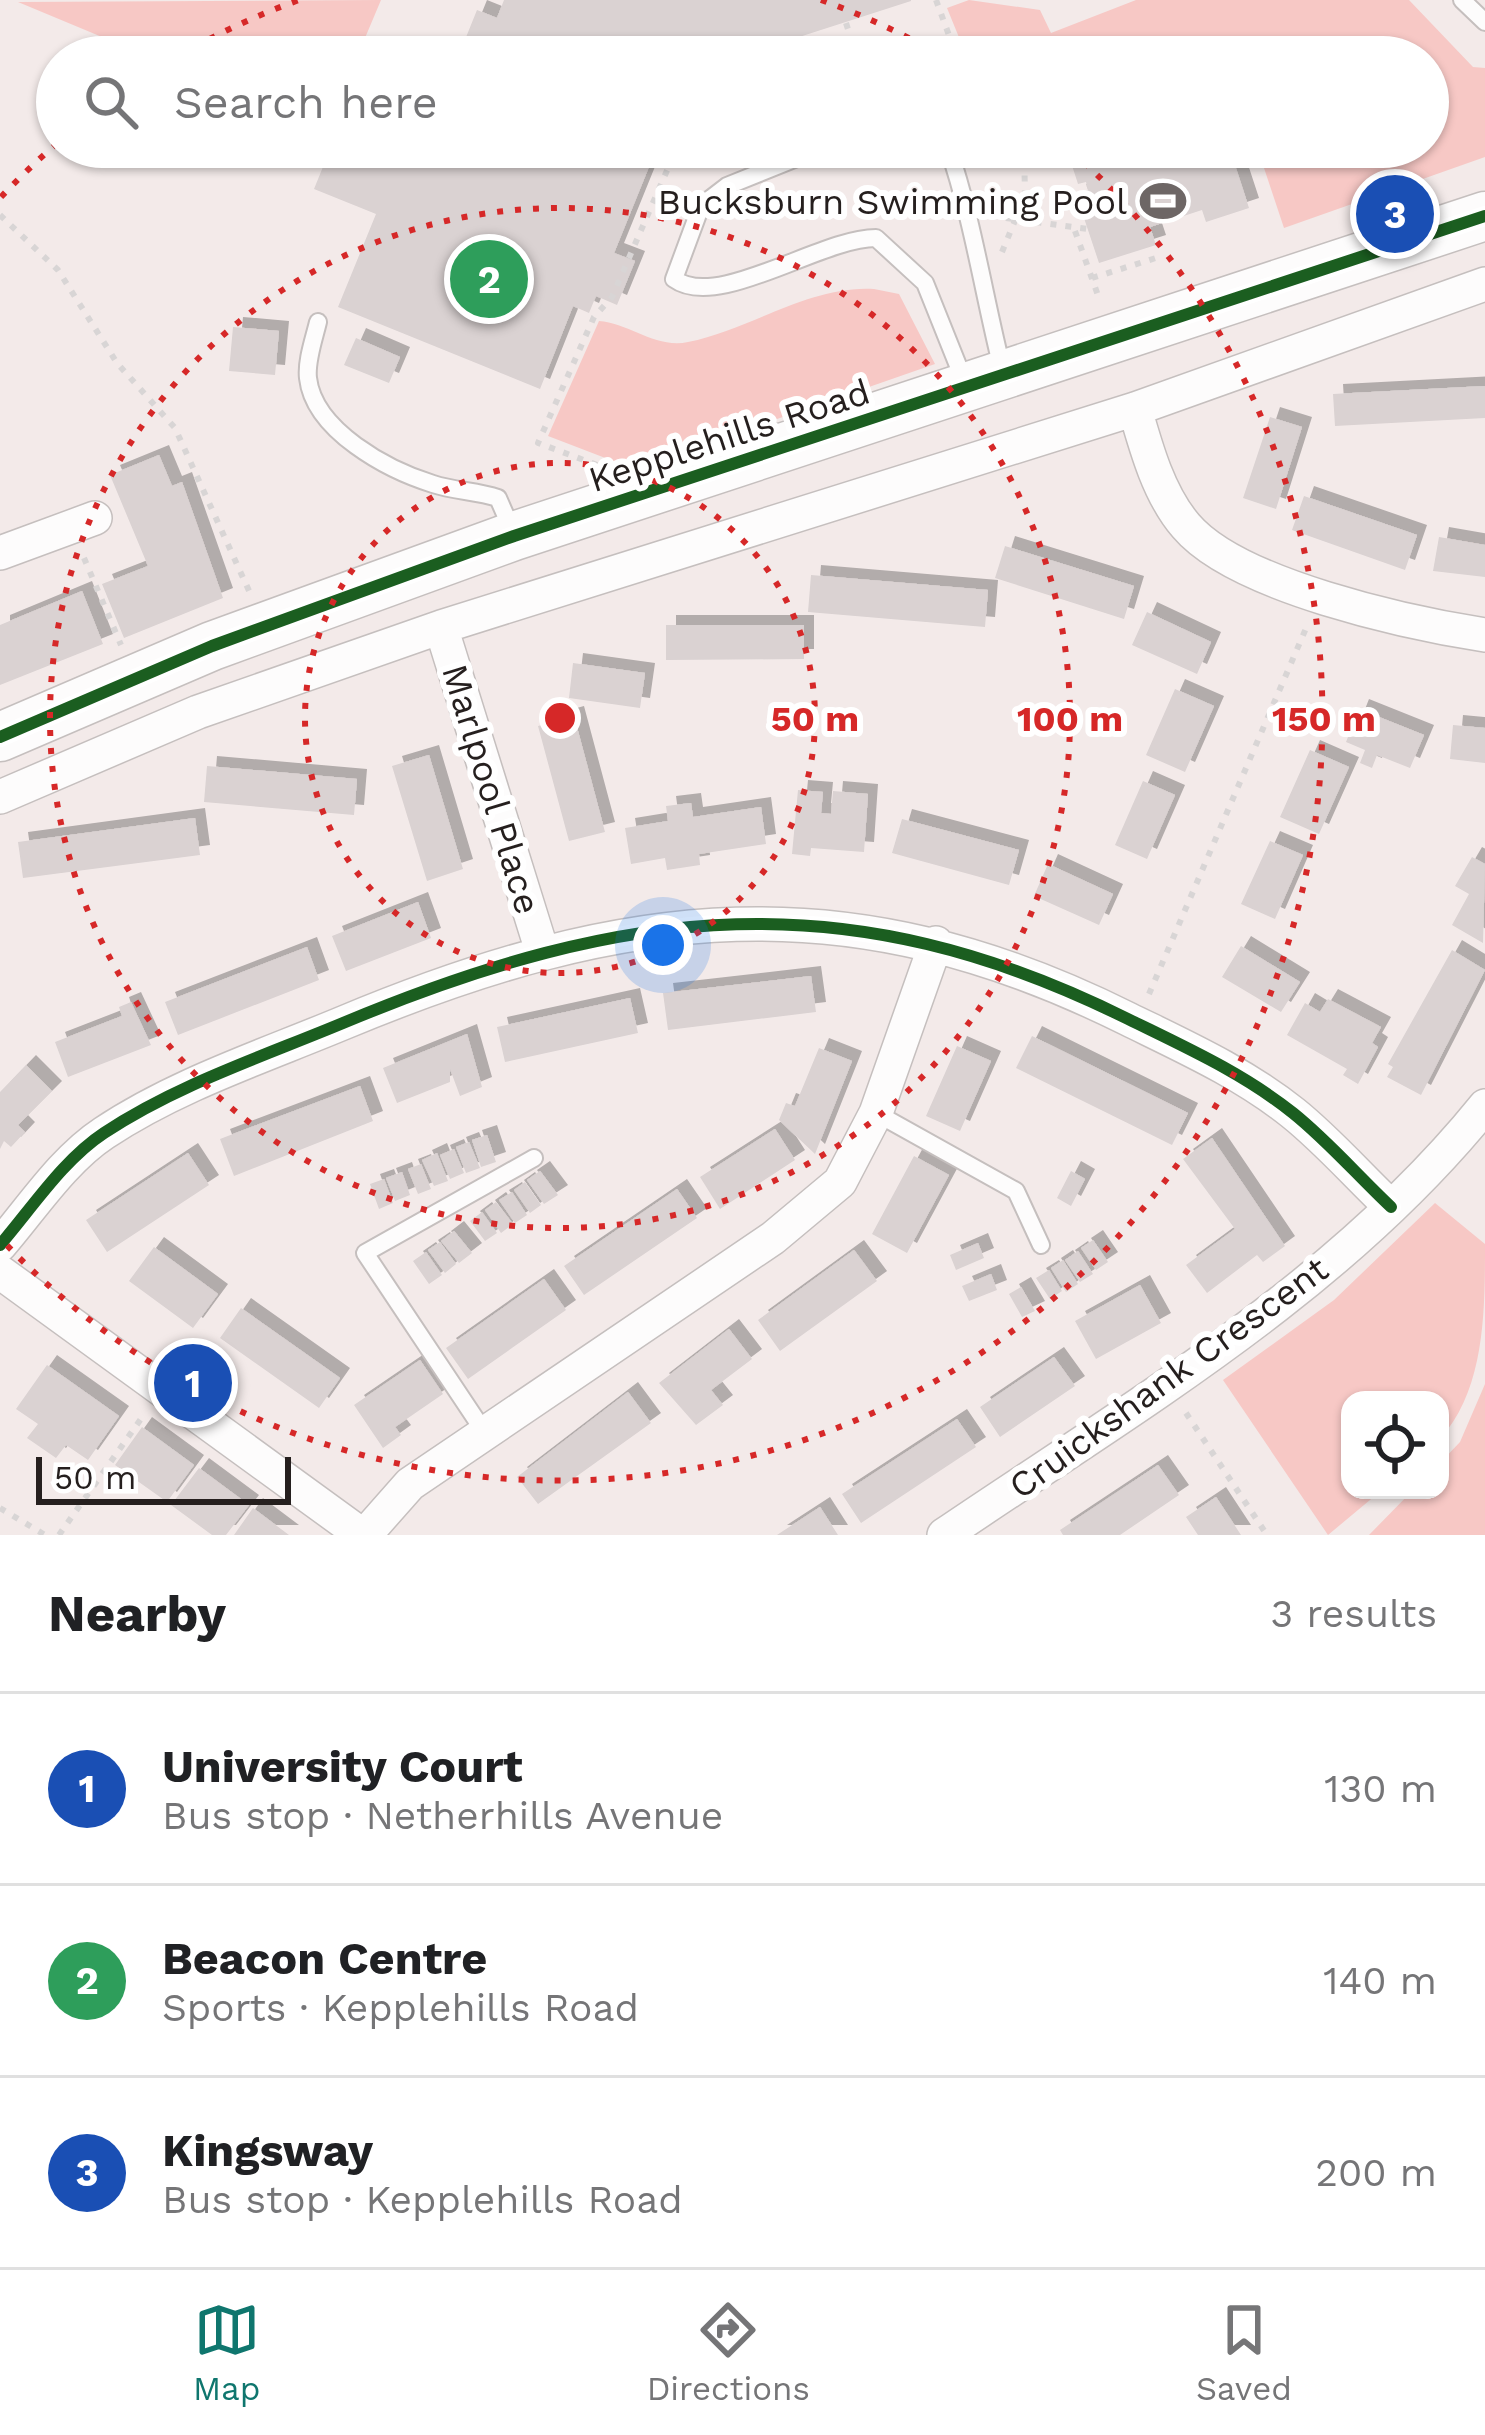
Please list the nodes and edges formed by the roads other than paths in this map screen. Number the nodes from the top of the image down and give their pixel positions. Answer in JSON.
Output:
{"nodes":[{"id":1,"x":1462,"y":0,"type":"edge"},
{"id":2,"x":1485,"y":22,"type":"edge"},
{"id":3,"x":772,"y":168,"type":"edge"},
{"id":4,"x":955,"y":168,"type":"edge"},
{"id":5,"x":1485,"y":216,"type":"edge"},
{"id":6,"x":1485,"y":284,"type":"edge"},
{"id":7,"x":318,"y":322,"type":"dead end"},
{"id":8,"x":986,"y":384,"type":"junction"},
{"id":9,"x":1135,"y":409,"type":"junction"},
{"id":10,"x":83,"y":522,"type":"road end"},
{"id":11,"x":514,"y":536,"type":"junction"},
{"id":12,"x":0,"y":553,"type":"edge"},
{"id":13,"x":441,"y":627,"type":"junction"},
{"id":14,"x":1485,"y":635,"type":"edge"},
{"id":15,"x":0,"y":736,"type":"edge"},
{"id":16,"x":0,"y":797,"type":"edge"},
{"id":17,"x":936,"y":943,"type":"junction"},
{"id":18,"x":542,"y":951,"type":"junction"},
{"id":19,"x":1485,"y":1106,"type":"edge"},
{"id":20,"x":876,"y":1113,"type":"junction"},
{"id":21,"x":534,"y":1158,"type":"dead end"},
{"id":22,"x":1391,"y":1207,"type":"junction"},
{"id":23,"x":0,"y":1245,"type":"edge"},
{"id":24,"x":1041,"y":1245,"type":"dead end"},
{"id":25,"x":0,"y":1272,"type":"edge"},
{"id":26,"x":485,"y":1433,"type":"junction"},
{"id":27,"x":364,"y":1535,"type":"edge"},
{"id":28,"x":944,"y":1535,"type":"edge"}],
"edges":[{"from":1,"to":2,"type":"lane"},
{"from":3,"to":8,"type":"lane"},
{"from":4,"to":8,"type":"lane"},
{"from":5,"to":8,"type":"street","name":"Kepplehills Road"},
{"from":6,"to":9,"type":"street"},
{"from":7,"to":11,"type":"lane"},
{"from":8,"to":11,"type":"street","name":"Kepplehills Road"},
{"from":9,"to":13,"type":"street"},
{"from":9,"to":14,"type":"street"},
{"from":10,"to":12,"type":"street"},
{"from":11,"to":15,"type":"street","name":"Kepplehills Road"},
{"from":13,"to":16,"type":"street"},
{"from":13,"to":18,"type":"street","name":"Marlpool Place"},
{"from":17,"to":18,"type":"street"},
{"from":17,"to":20,"type":"street"},
{"from":17,"to":22,"type":"street"},
{"from":18,"to":23,"type":"street"},
{"from":19,"to":22,"type":"street","name":"Cruickshank Crescent"},
{"from":20,"to":24,"type":"lane"},
{"from":20,"to":26,"type":"street"},
{"from":21,"to":26,"type":"lane"},
{"from":22,"to":28,"type":"street","name":"Cruickshank Crescent"},
{"from":25,"to":27,"type":"street"},
{"from":26,"to":27,"type":"street"}]}
